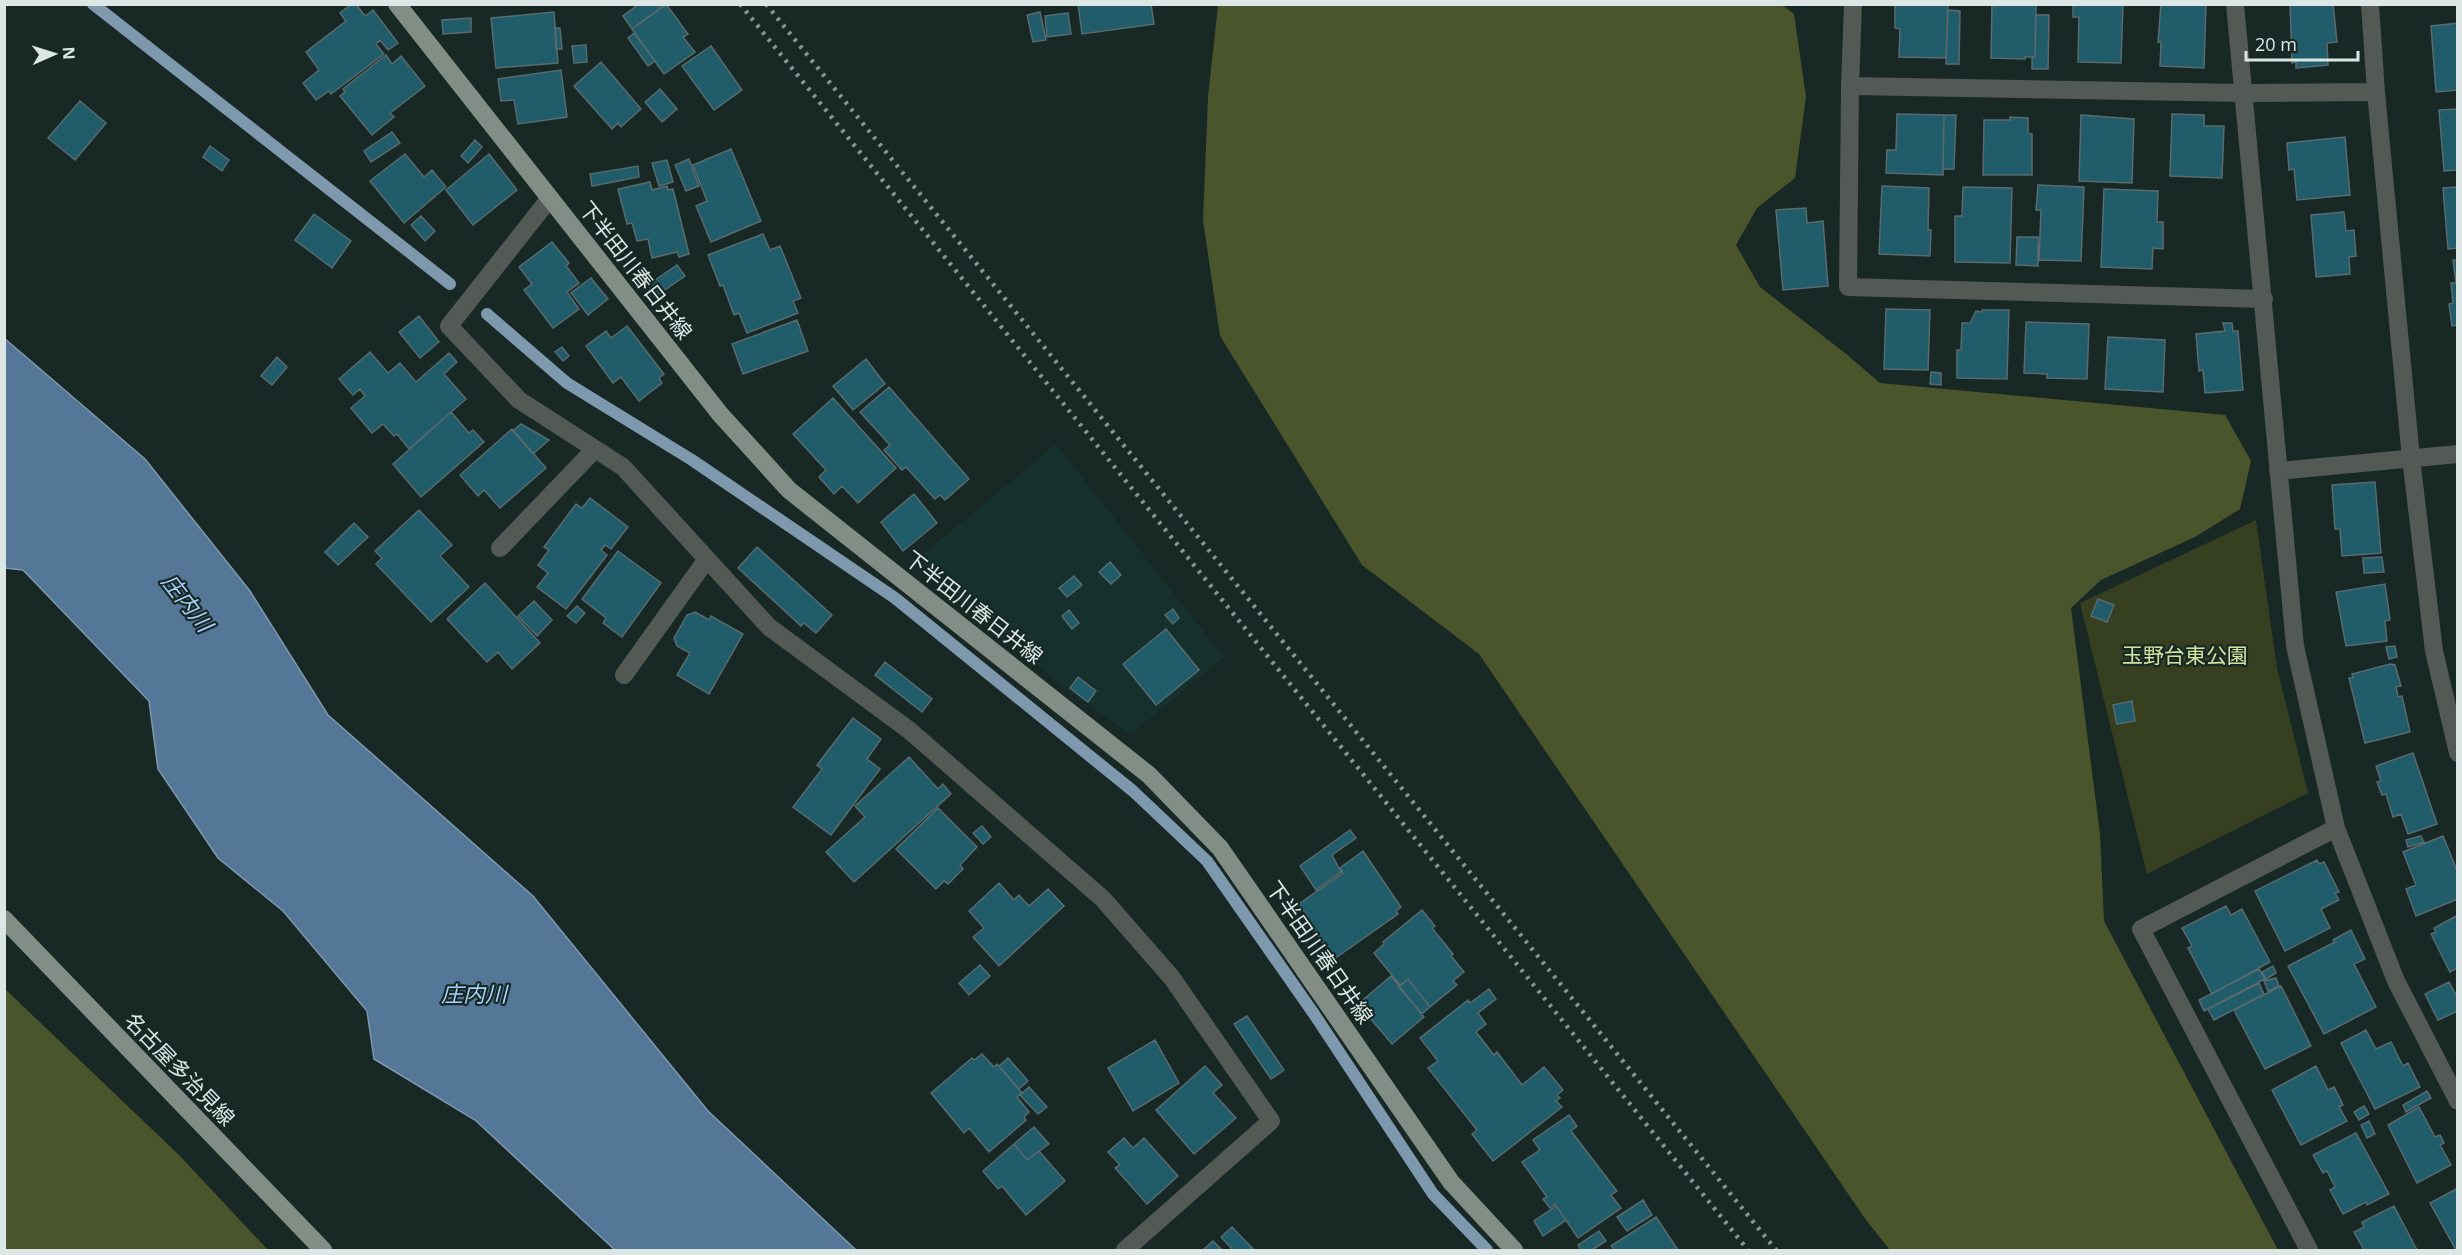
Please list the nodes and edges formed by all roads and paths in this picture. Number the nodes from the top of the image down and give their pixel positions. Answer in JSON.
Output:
{"nodes":[{"id":1,"x":397,"y":4,"type":"edge"},
{"id":2,"x":1853,"y":4,"type":"edge"},
{"id":3,"x":2235,"y":4,"type":"edge"},
{"id":4,"x":2370,"y":4,"type":"edge"},
{"id":5,"x":1850,"y":86,"type":"junction"},
{"id":6,"x":2376,"y":92,"type":"junction"},
{"id":7,"x":2243,"y":93,"type":"junction"},
{"id":8,"x":550,"y":198,"type":"junction"},
{"id":9,"x":2264,"y":299,"type":"junction"},
{"id":10,"x":595,"y":448,"type":"junction"},
{"id":11,"x":2457,"y":454,"type":"edge"},
{"id":12,"x":2411,"y":458,"type":"junction"},
{"id":13,"x":2278,"y":471,"type":"junction"},
{"id":14,"x":500,"y":548,"type":"dead end"},
{"id":15,"x":707,"y":559,"type":"junction"},
{"id":16,"x":624,"y":675,"type":"dead end"},
{"id":17,"x":2457,"y":753,"type":"edge"},
{"id":18,"x":2336,"y":828,"type":"junction"},
{"id":19,"x":4,"y":919,"type":"edge"},
{"id":20,"x":2457,"y":1101,"type":"edge"},
{"id":21,"x":323,"y":1251,"type":"edge"},
{"id":22,"x":1125,"y":1251,"type":"edge"},
{"id":23,"x":1514,"y":1251,"type":"edge"},
{"id":24,"x":2308,"y":1251,"type":"edge"}],
"edges":[{"from":1,"to":8,"type":"main road","name":"下半田川春日井線"},
{"from":2,"to":5,"type":"street"},
{"from":3,"to":7,"type":"street"},
{"from":4,"to":6,"type":"street"},
{"from":5,"to":7,"type":"street"},
{"from":5,"to":9,"type":"street"},
{"from":6,"to":7,"type":"street"},
{"from":6,"to":12,"type":"street"},
{"from":7,"to":9,"type":"street"},
{"from":8,"to":10,"type":"street"},
{"from":8,"to":23,"type":"main road","name":"下半田川春日井線"},
{"from":9,"to":13,"type":"street"},
{"from":10,"to":14,"type":"street"},
{"from":10,"to":15,"type":"street"},
{"from":11,"to":12,"type":"street"},
{"from":12,"to":13,"type":"street"},
{"from":12,"to":17,"type":"street"},
{"from":13,"to":18,"type":"street"},
{"from":15,"to":16,"type":"street"},
{"from":15,"to":22,"type":"street"},
{"from":18,"to":20,"type":"street"},
{"from":18,"to":24,"type":"street"},
{"from":19,"to":21,"type":"main road","name":"名古屋多治見線"}]}
